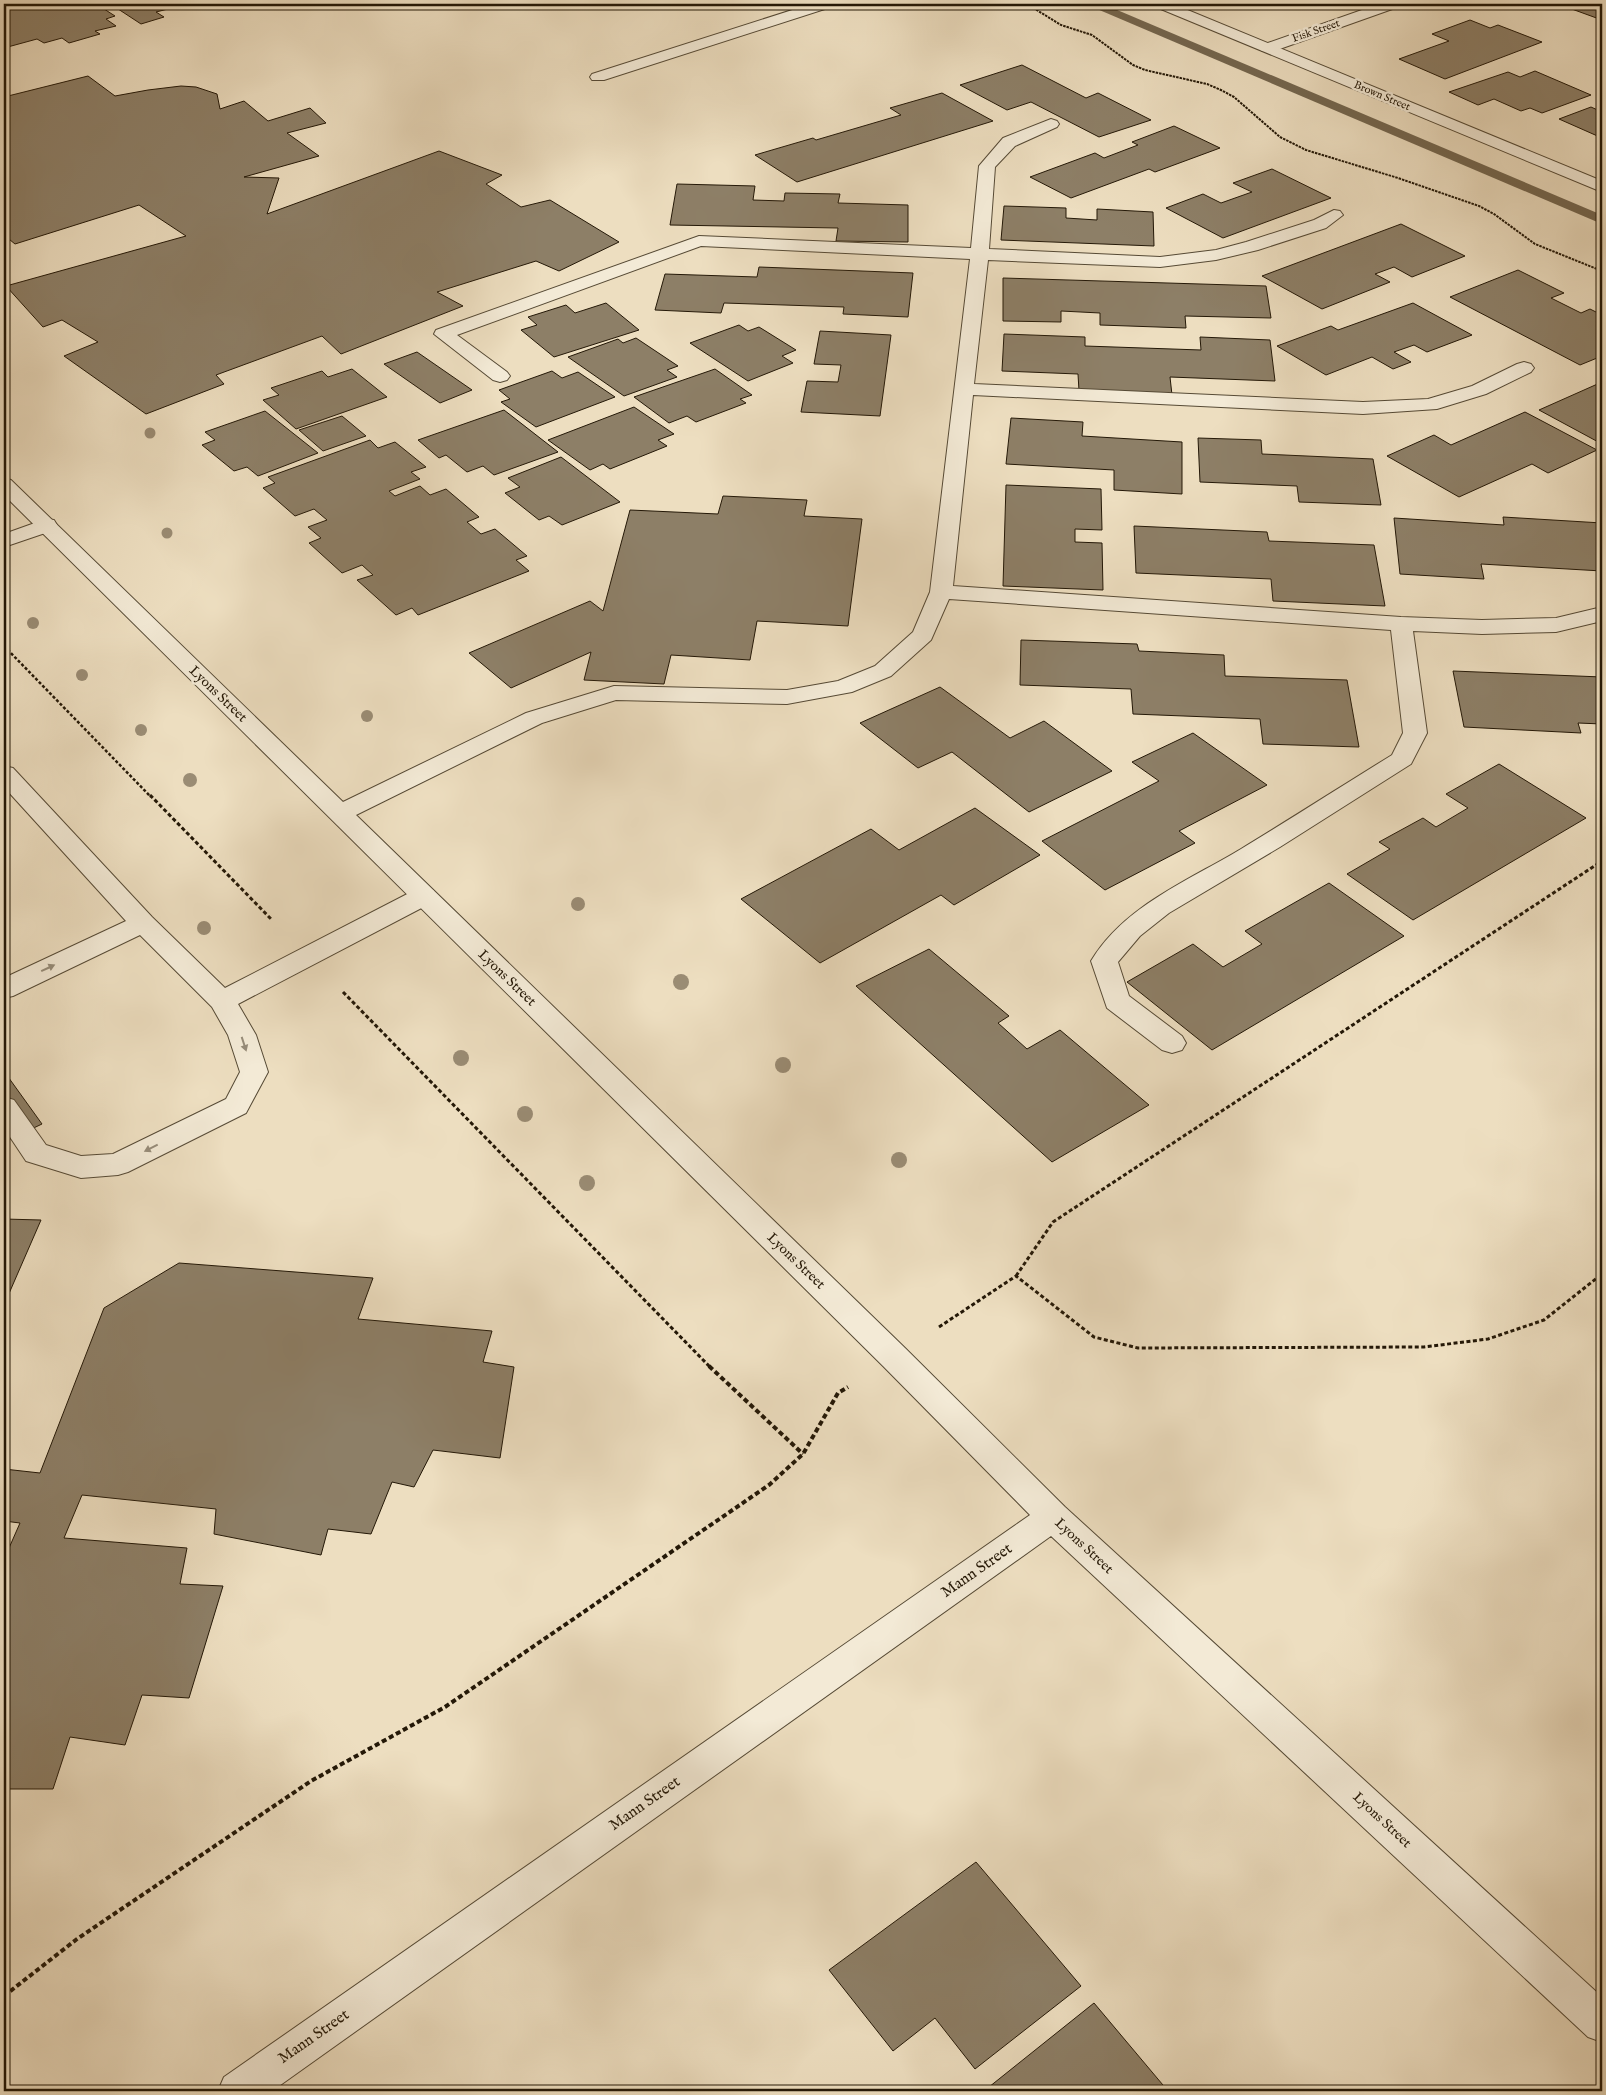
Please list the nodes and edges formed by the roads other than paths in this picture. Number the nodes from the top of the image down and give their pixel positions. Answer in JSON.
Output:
{"nodes":[{"id":1,"x":826,"y":4,"type":"edge"},
{"id":2,"x":1162,"y":4,"type":"edge"},
{"id":3,"x":1393,"y":4,"type":"edge"},
{"id":4,"x":1268,"y":48,"type":"junction"},
{"id":5,"x":598,"y":77,"type":"dead end"},
{"id":6,"x":1051,"y":124,"type":"dead end"},
{"id":7,"x":1602,"y":187,"type":"edge"},
{"id":8,"x":1334,"y":215,"type":"dead end"},
{"id":9,"x":979,"y":255,"type":"junction"},
{"id":10,"x":1524,"y":368,"type":"dead end"},
{"id":11,"x":500,"y":376,"type":"dead end"},
{"id":12,"x":964,"y":389,"type":"junction"},
{"id":13,"x":4,"y":484,"type":"edge"},
{"id":14,"x":46,"y":525,"type":"junction"},
{"id":15,"x":4,"y":541,"type":"edge"},
{"id":16,"x":941,"y":592,"type":"junction"},
{"id":17,"x":1602,"y":614,"type":"edge"},
{"id":18,"x":1401,"y":624,"type":"junction"},
{"id":19,"x":4,"y":774,"type":"edge"},
{"id":20,"x":340,"y":813,"type":"junction"},
{"id":21,"x":424,"y":896,"type":"junction"},
{"id":22,"x":143,"y":924,"type":"junction"},
{"id":23,"x":4,"y":989,"type":"edge"},
{"id":24,"x":222,"y":1001,"type":"junction"},
{"id":25,"x":1172,"y":1043,"type":"dead end"},
{"id":26,"x":4,"y":1107,"type":"edge"},
{"id":27,"x":1053,"y":1517,"type":"junction"},
{"id":28,"x":1602,"y":2023,"type":"edge"},
{"id":29,"x":238,"y":2091,"type":"edge"}],
"edges":[{"from":1,"to":5,"type":"street"},
{"from":2,"to":4,"type":"street","name":"Brown Street"},
{"from":3,"to":4,"type":"street","name":"Fisk Street"},
{"from":4,"to":7,"type":"street","name":"Brown Street"},
{"from":6,"to":9,"type":"street"},
{"from":8,"to":9,"type":"street"},
{"from":9,"to":11,"type":"street"},
{"from":9,"to":12,"type":"street"},
{"from":10,"to":12,"type":"street"},
{"from":12,"to":16,"type":"street"},
{"from":13,"to":14,"type":"street","name":"Lyons Street"},
{"from":14,"to":15,"type":"street"},
{"from":14,"to":20,"type":"street","name":"Lyons Street"},
{"from":16,"to":18,"type":"street"},
{"from":16,"to":20,"type":"street"},
{"from":17,"to":18,"type":"street"},
{"from":18,"to":25,"type":"street"},
{"from":19,"to":22,"type":"street"},
{"from":20,"to":21,"type":"street","name":"Lyons Street"},
{"from":21,"to":24,"type":"street"},
{"from":21,"to":27,"type":"street","name":"Lyons Street"},
{"from":23,"to":22,"type":"street","one_way":true},
{"from":22,"to":24,"type":"street"},
{"from":24,"to":26,"type":"street","one_way":true},
{"from":27,"to":28,"type":"street","name":"Lyons Street"},
{"from":27,"to":29,"type":"street","name":"Mann Street"}]}
